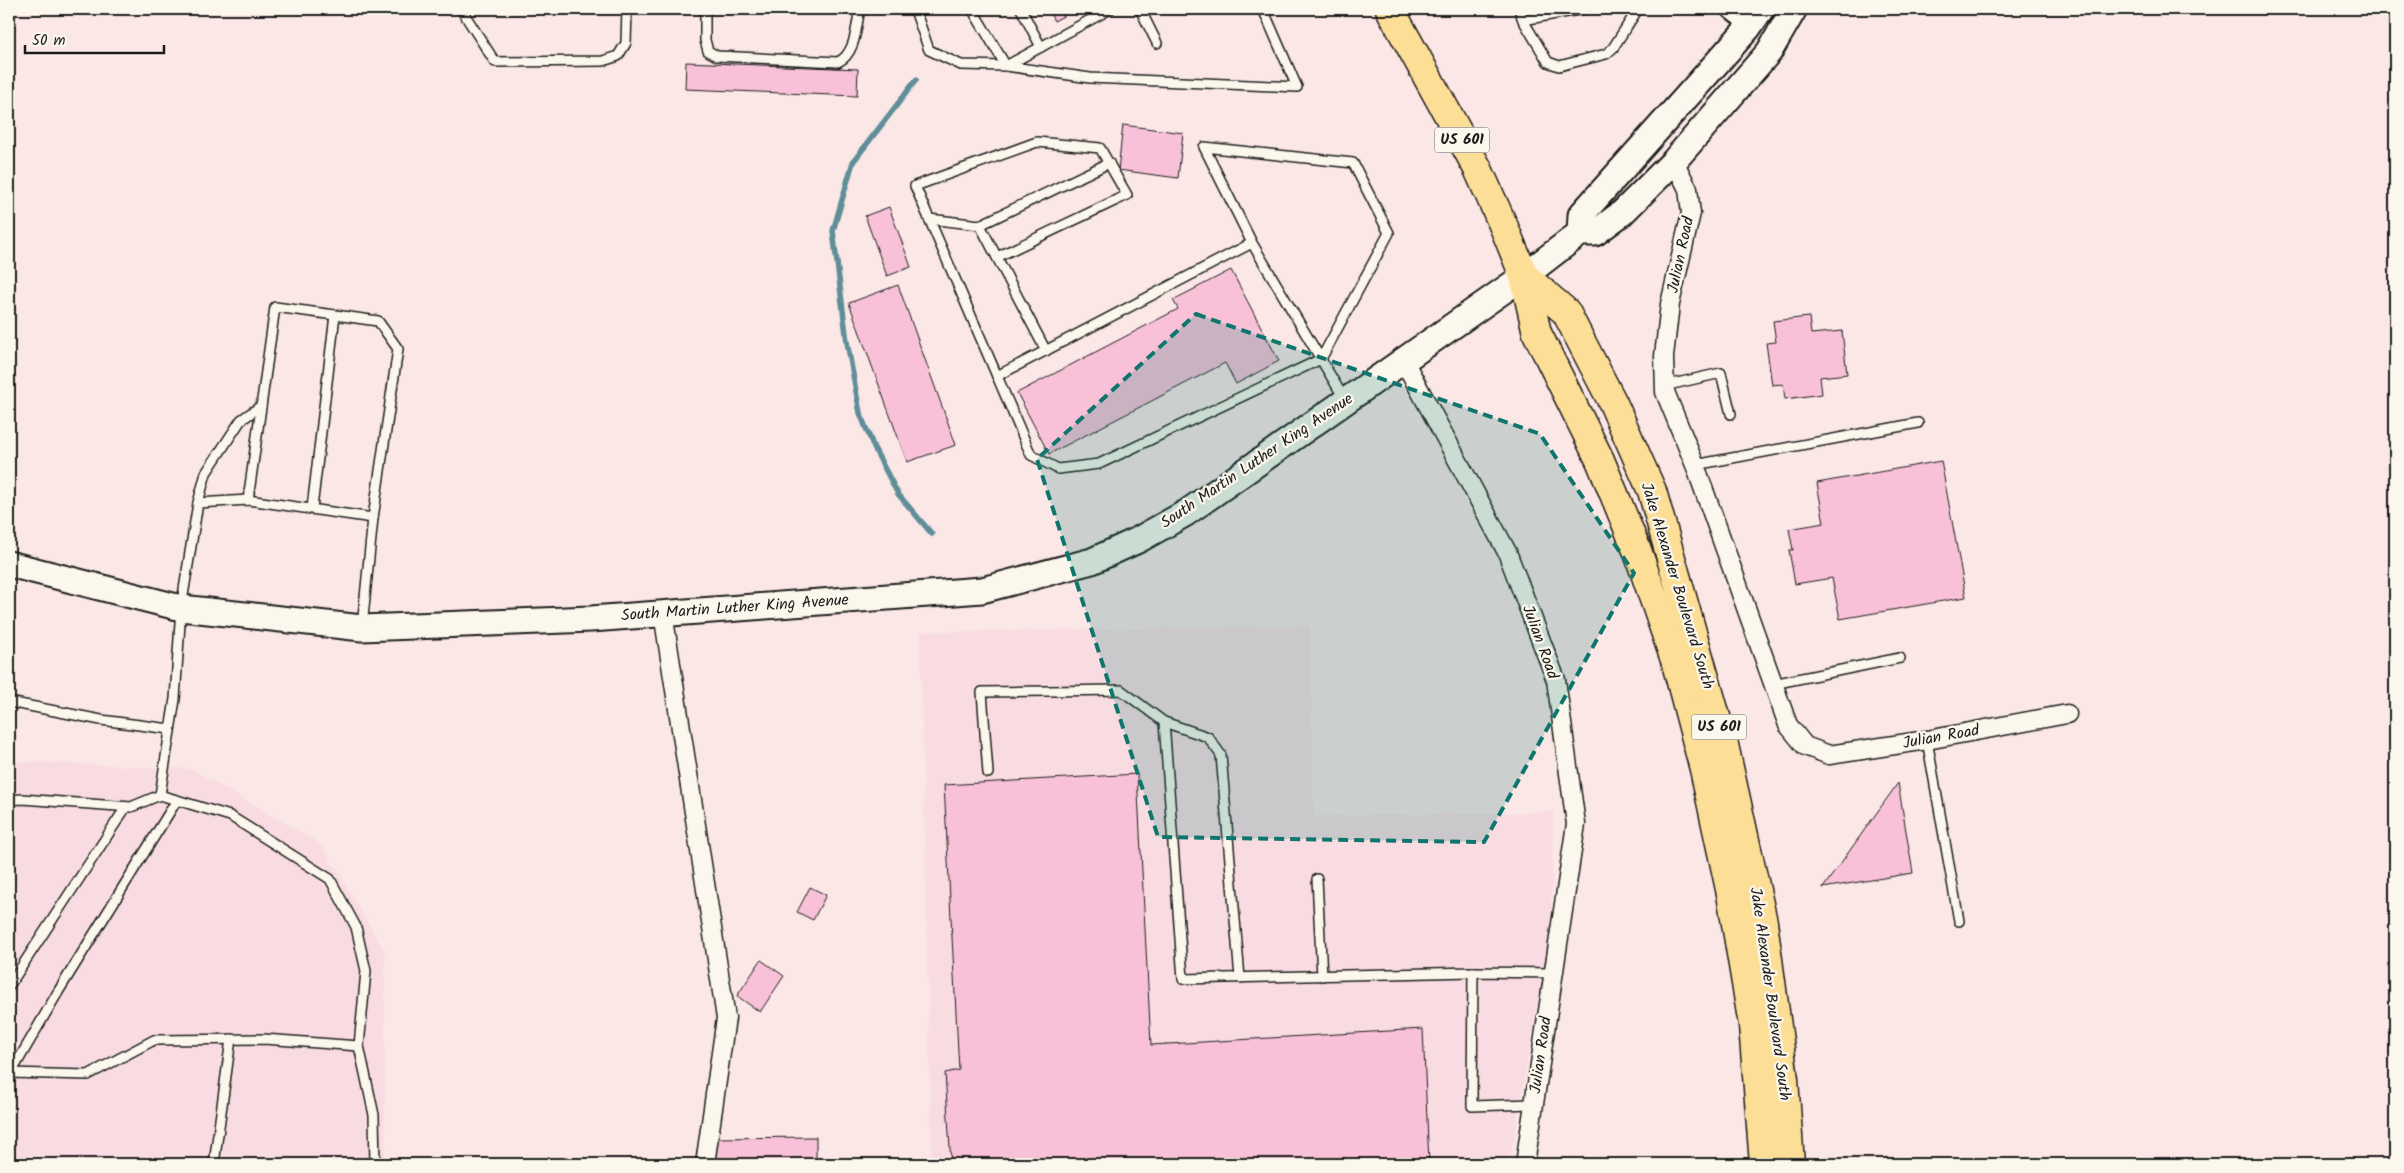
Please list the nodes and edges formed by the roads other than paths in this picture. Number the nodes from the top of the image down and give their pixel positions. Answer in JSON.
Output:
{"nodes":[{"id":1,"x":461,"y":9,"type":"edge"},
{"id":2,"x":628,"y":9,"type":"edge"},
{"id":3,"x":705,"y":9,"type":"edge"},
{"id":4,"x":860,"y":9,"type":"edge"},
{"id":5,"x":900,"y":9,"type":"edge"},
{"id":6,"x":916,"y":9,"type":"edge"},
{"id":7,"x":972,"y":9,"type":"edge"},
{"id":8,"x":1021,"y":9,"type":"edge"},
{"id":9,"x":1110,"y":9,"type":"edge"},
{"id":10,"x":1140,"y":9,"type":"edge"},
{"id":11,"x":1263,"y":9,"type":"edge"},
{"id":12,"x":1390,"y":9,"type":"edge"},
{"id":13,"x":1519,"y":9,"type":"edge"},
{"id":14,"x":1584,"y":9,"type":"edge"},
{"id":15,"x":1638,"y":9,"type":"edge"},
{"id":16,"x":1723,"y":9,"type":"edge"},
{"id":17,"x":1794,"y":9,"type":"edge"},
{"id":18,"x":1755,"y":18,"type":"edge"},
{"id":19,"x":1523,"y":20,"type":"junction"},
{"id":20,"x":1157,"y":43,"type":"dead end"},
{"id":21,"x":1041,"y":47,"type":"junction"},
{"id":22,"x":1006,"y":66,"type":"junction"},
{"id":23,"x":1674,"y":161,"type":"junction"},
{"id":24,"x":1109,"y":164,"type":"junction"},
{"id":25,"x":929,"y":219,"type":"junction"},
{"id":26,"x":980,"y":225,"type":"junction"},
{"id":27,"x":1580,"y":232,"type":"junction"},
{"id":28,"x":1252,"y":243,"type":"junction"},
{"id":29,"x":997,"y":257,"type":"junction"},
{"id":30,"x":1524,"y":276,"type":"junction"},
{"id":31,"x":335,"y":315,"type":"junction"},
{"id":32,"x":1046,"y":351,"type":"junction"},
{"id":33,"x":1321,"y":359,"type":"junction"},
{"id":34,"x":1404,"y":361,"type":"junction"},
{"id":35,"x":997,"y":376,"type":"junction"},
{"id":36,"x":1664,"y":386,"type":"junction"},
{"id":37,"x":1346,"y":402,"type":"junction"},
{"id":38,"x":261,"y":406,"type":"junction"},
{"id":39,"x":1731,"y":414,"type":"dead end"},
{"id":40,"x":1918,"y":423,"type":"dead end"},
{"id":41,"x":1695,"y":466,"type":"junction"},
{"id":42,"x":248,"y":500,"type":"junction"},
{"id":43,"x":198,"y":503,"type":"junction"},
{"id":44,"x":312,"y":508,"type":"junction"},
{"id":45,"x":373,"y":518,"type":"junction"},
{"id":46,"x":9,"y":564,"type":"edge"},
{"id":47,"x":181,"y":608,"type":"junction"},
{"id":48,"x":664,"y":613,"type":"junction"},
{"id":49,"x":362,"y":628,"type":"junction"},
{"id":50,"x":1900,"y":658,"type":"dead end"},
{"id":51,"x":1773,"y":684,"type":"junction"},
{"id":52,"x":9,"y":702,"type":"edge"},
{"id":53,"x":2067,"y":714,"type":"dead end"},
{"id":54,"x":1164,"y":722,"type":"junction"},
{"id":55,"x":170,"y":729,"type":"junction"},
{"id":56,"x":1927,"y":740,"type":"junction"},
{"id":57,"x":988,"y":772,"type":"dead end"},
{"id":58,"x":160,"y":795,"type":"junction"},
{"id":59,"x":9,"y":800,"type":"edge"},
{"id":60,"x":177,"y":800,"type":"junction"},
{"id":61,"x":126,"y":807,"type":"junction"},
{"id":62,"x":1317,"y":879,"type":"dead end"},
{"id":63,"x":1959,"y":920,"type":"dead end"},
{"id":64,"x":1474,"y":972,"type":"junction"},
{"id":65,"x":1554,"y":973,"type":"junction"},
{"id":66,"x":1322,"y":976,"type":"junction"},
{"id":67,"x":1240,"y":978,"type":"junction"},
{"id":68,"x":9,"y":986,"type":"edge"},
{"id":69,"x":231,"y":1039,"type":"junction"},
{"id":70,"x":359,"y":1046,"type":"junction"},
{"id":71,"x":10,"y":1073,"type":"edge"},
{"id":72,"x":1534,"y":1104,"type":"junction"},
{"id":73,"x":214,"y":1164,"type":"edge"},
{"id":74,"x":375,"y":1164,"type":"edge"},
{"id":75,"x":705,"y":1164,"type":"edge"},
{"id":76,"x":1525,"y":1164,"type":"edge"},
{"id":77,"x":1764,"y":1164,"type":"edge"},
{"id":78,"x":1790,"y":1164,"type":"edge"}],
"edges":[{"from":1,"to":2,"type":"lane"},
{"from":3,"to":4,"type":"lane"},
{"from":5,"to":6,"type":"lane"},
{"from":6,"to":22,"type":"lane"},
{"from":7,"to":22,"type":"lane"},
{"from":8,"to":21,"type":"lane"},
{"from":9,"to":21,"type":"lane"},
{"from":10,"to":20,"type":"lane"},
{"from":11,"to":22,"type":"lane"},
{"from":12,"to":30,"type":"highway","name":"Jake Alexander Boulevard South","number":"US 601"},
{"from":13,"to":19,"type":"lane"},
{"from":14,"to":19,"type":"lane"},
{"from":15,"to":19,"type":"lane"},
{"from":16,"to":18,"type":"lane"},
{"from":17,"to":23,"type":"street"},
{"from":18,"to":27,"type":"street"},
{"from":21,"to":22,"type":"lane"},
{"from":23,"to":27,"type":"street"},
{"from":23,"to":36,"type":"street","name":"Julian Road"},
{"from":24,"to":25,"type":"lane"},
{"from":24,"to":26,"type":"lane"},
{"from":24,"to":29,"type":"lane"},
{"from":25,"to":26,"type":"lane"},
{"from":25,"to":35,"type":"lane"},
{"from":26,"to":29,"type":"lane"},
{"from":27,"to":30,"type":"street"},
{"from":28,"to":32,"type":"lane"},
{"from":28,"to":33,"type":"lane"},
{"from":28,"to":33,"type":"lane"},
{"from":29,"to":32,"type":"lane"},
{"from":30,"to":34,"type":"street"},
{"from":30,"to":77,"type":"highway","name":"Jake Alexander Boulevard South","number":"US 601"},
{"from":30,"to":78,"type":"highway","name":"Jake Alexander Boulevard South","number":"US 601"},
{"from":31,"to":38,"type":"lane"},
{"from":31,"to":44,"type":"lane"},
{"from":31,"to":45,"type":"lane"},
{"from":32,"to":35,"type":"lane"},
{"from":33,"to":35,"type":"lane"},
{"from":33,"to":37,"type":"lane"},
{"from":34,"to":37,"type":"street","name":"South Martin Luther King Avenue"},
{"from":34,"to":65,"type":"street","name":"Julian Road"},
{"from":36,"to":39,"type":"lane"},
{"from":36,"to":41,"type":"street","name":"Julian Road"},
{"from":37,"to":48,"type":"street","name":"South Martin Luther King Avenue"},
{"from":38,"to":42,"type":"lane"},
{"from":38,"to":43,"type":"lane"},
{"from":40,"to":41,"type":"lane"},
{"from":41,"to":51,"type":"street","name":"Julian Road"},
{"from":42,"to":43,"type":"lane"},
{"from":42,"to":44,"type":"lane"},
{"from":43,"to":47,"type":"lane"},
{"from":44,"to":45,"type":"lane"},
{"from":45,"to":49,"type":"lane"},
{"from":46,"to":47,"type":"street","name":"South Martin Luther King Avenue"},
{"from":47,"to":49,"type":"street","name":"South Martin Luther King Avenue"},
{"from":47,"to":55,"type":"lane"},
{"from":48,"to":49,"type":"street","name":"South Martin Luther King Avenue"},
{"from":48,"to":75,"type":"street"},
{"from":50,"to":51,"type":"lane"},
{"from":51,"to":56,"type":"street","name":"Julian Road"},
{"from":52,"to":55,"type":"lane"},
{"from":53,"to":56,"type":"street","name":"Julian Road"},
{"from":54,"to":57,"type":"lane"},
{"from":54,"to":67,"type":"lane"},
{"from":54,"to":67,"type":"lane"},
{"from":55,"to":58,"type":"lane"},
{"from":56,"to":63,"type":"lane"},
{"from":58,"to":60,"type":"lane"},
{"from":58,"to":61,"type":"lane"},
{"from":59,"to":61,"type":"lane"},
{"from":60,"to":70,"type":"lane"},
{"from":60,"to":71,"type":"lane"},
{"from":61,"to":68,"type":"lane"},
{"from":62,"to":66,"type":"lane"},
{"from":64,"to":65,"type":"lane"},
{"from":64,"to":66,"type":"lane"},
{"from":64,"to":72,"type":"lane"},
{"from":65,"to":72,"type":"street","name":"Julian Road"},
{"from":66,"to":67,"type":"lane"},
{"from":69,"to":70,"type":"lane"},
{"from":69,"to":71,"type":"lane"},
{"from":69,"to":73,"type":"lane"},
{"from":70,"to":74,"type":"lane"},
{"from":72,"to":76,"type":"street","name":"Julian Road"}]}
